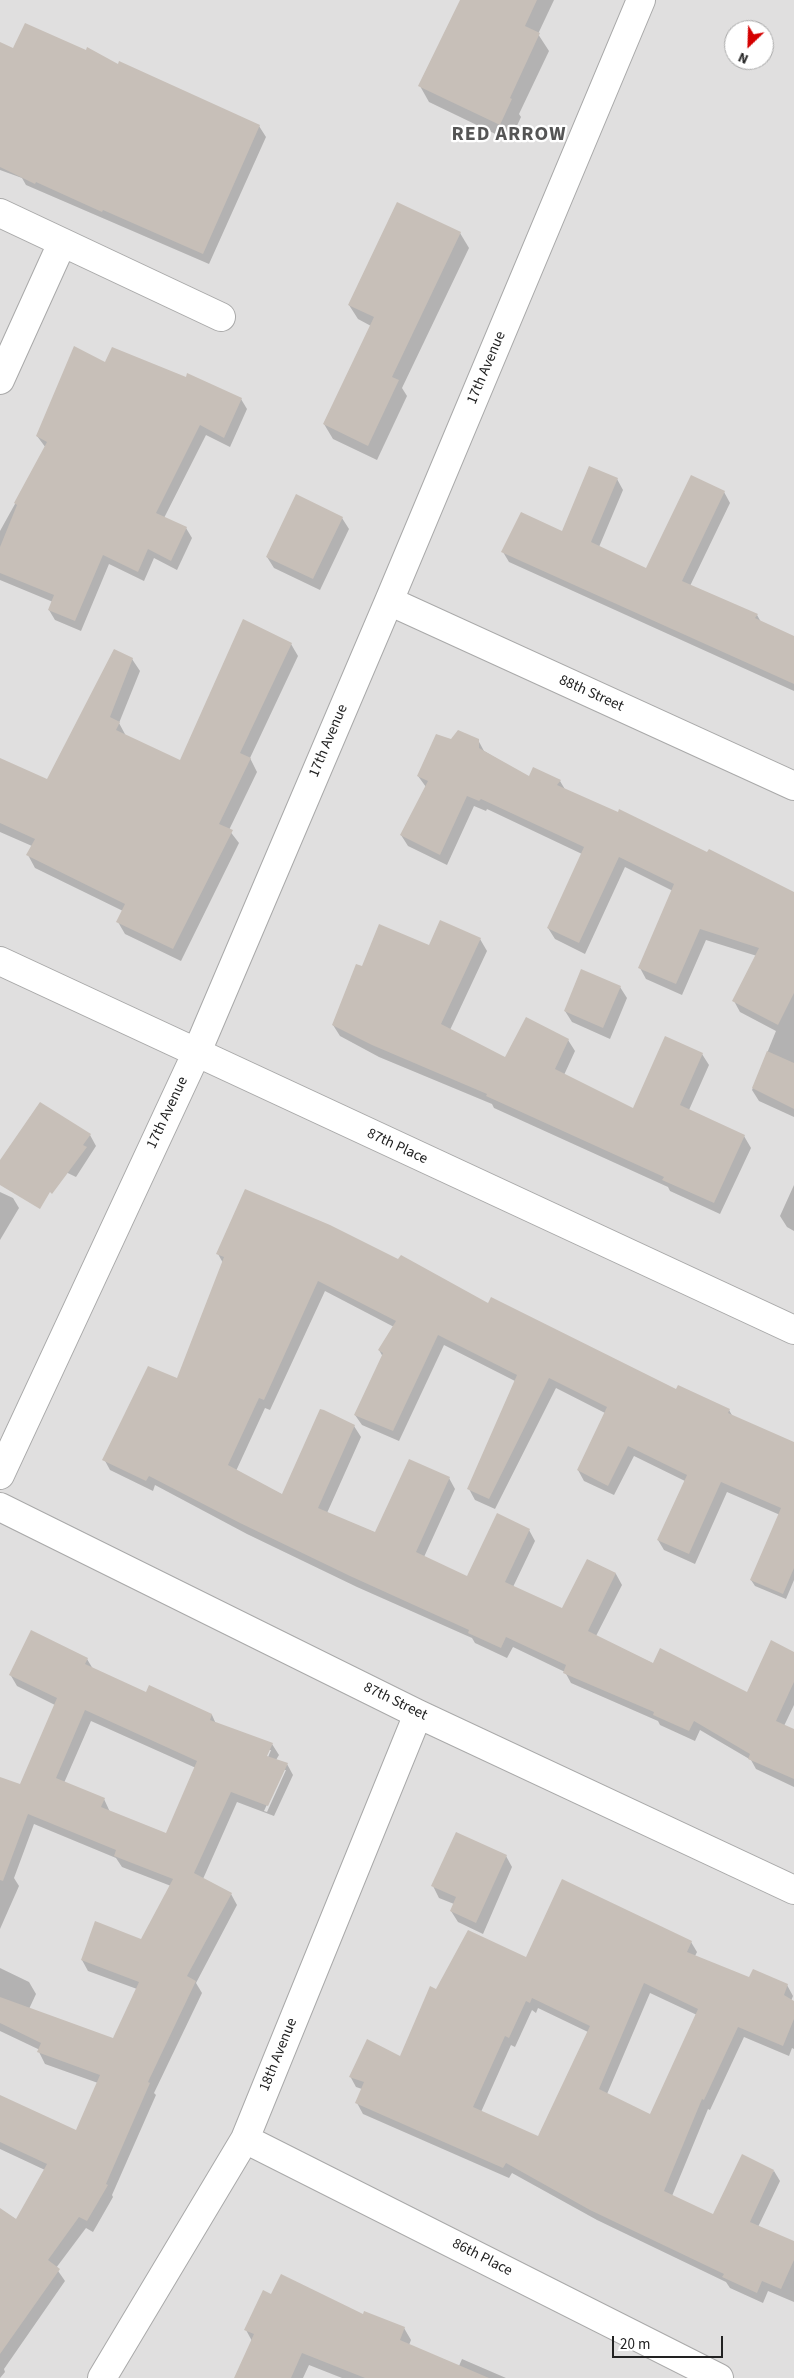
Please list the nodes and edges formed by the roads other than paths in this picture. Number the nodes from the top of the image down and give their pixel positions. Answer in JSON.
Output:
{"nodes":[{"id":1,"x":641,"y":0,"type":"edge"},
{"id":2,"x":0,"y":213,"type":"edge"},
{"id":3,"x":62,"y":242,"type":"junction"},
{"id":4,"x":221,"y":317,"type":"dead end"},
{"id":5,"x":0,"y":380,"type":"edge"},
{"id":6,"x":389,"y":601,"type":"junction"},
{"id":7,"x":794,"y":786,"type":"edge"},
{"id":8,"x":0,"y":961,"type":"edge"},
{"id":9,"x":196,"y":1054,"type":"junction"},
{"id":10,"x":794,"y":1330,"type":"edge"},
{"id":11,"x":0,"y":1475,"type":"edge"},
{"id":12,"x":0,"y":1507,"type":"edge"},
{"id":13,"x":418,"y":1714,"type":"junction"},
{"id":14,"x":794,"y":1890,"type":"edge"},
{"id":15,"x":245,"y":2139,"type":"junction"},
{"id":16,"x":102,"y":2378,"type":"edge"},
{"id":17,"x":719,"y":2378,"type":"edge"}],
"edges":[{"from":1,"to":6,"type":"street","name":"17th Avenue"},
{"from":2,"to":3,"type":"street"},
{"from":3,"to":4,"type":"street"},
{"from":3,"to":5,"type":"street"},
{"from":6,"to":7,"type":"street","name":"88th Street"},
{"from":6,"to":9,"type":"street","name":"17th Avenue"},
{"from":8,"to":9,"type":"street","name":"87th Place"},
{"from":9,"to":10,"type":"street","name":"87th Place"},
{"from":9,"to":11,"type":"street","name":"17th Avenue"},
{"from":12,"to":13,"type":"street","name":"87th Street"},
{"from":13,"to":14,"type":"street","name":"87th Street"},
{"from":13,"to":15,"type":"street","name":"18th Avenue"},
{"from":15,"to":16,"type":"street","name":"18th Avenue"},
{"from":15,"to":17,"type":"street","name":"86th Place"}]}
